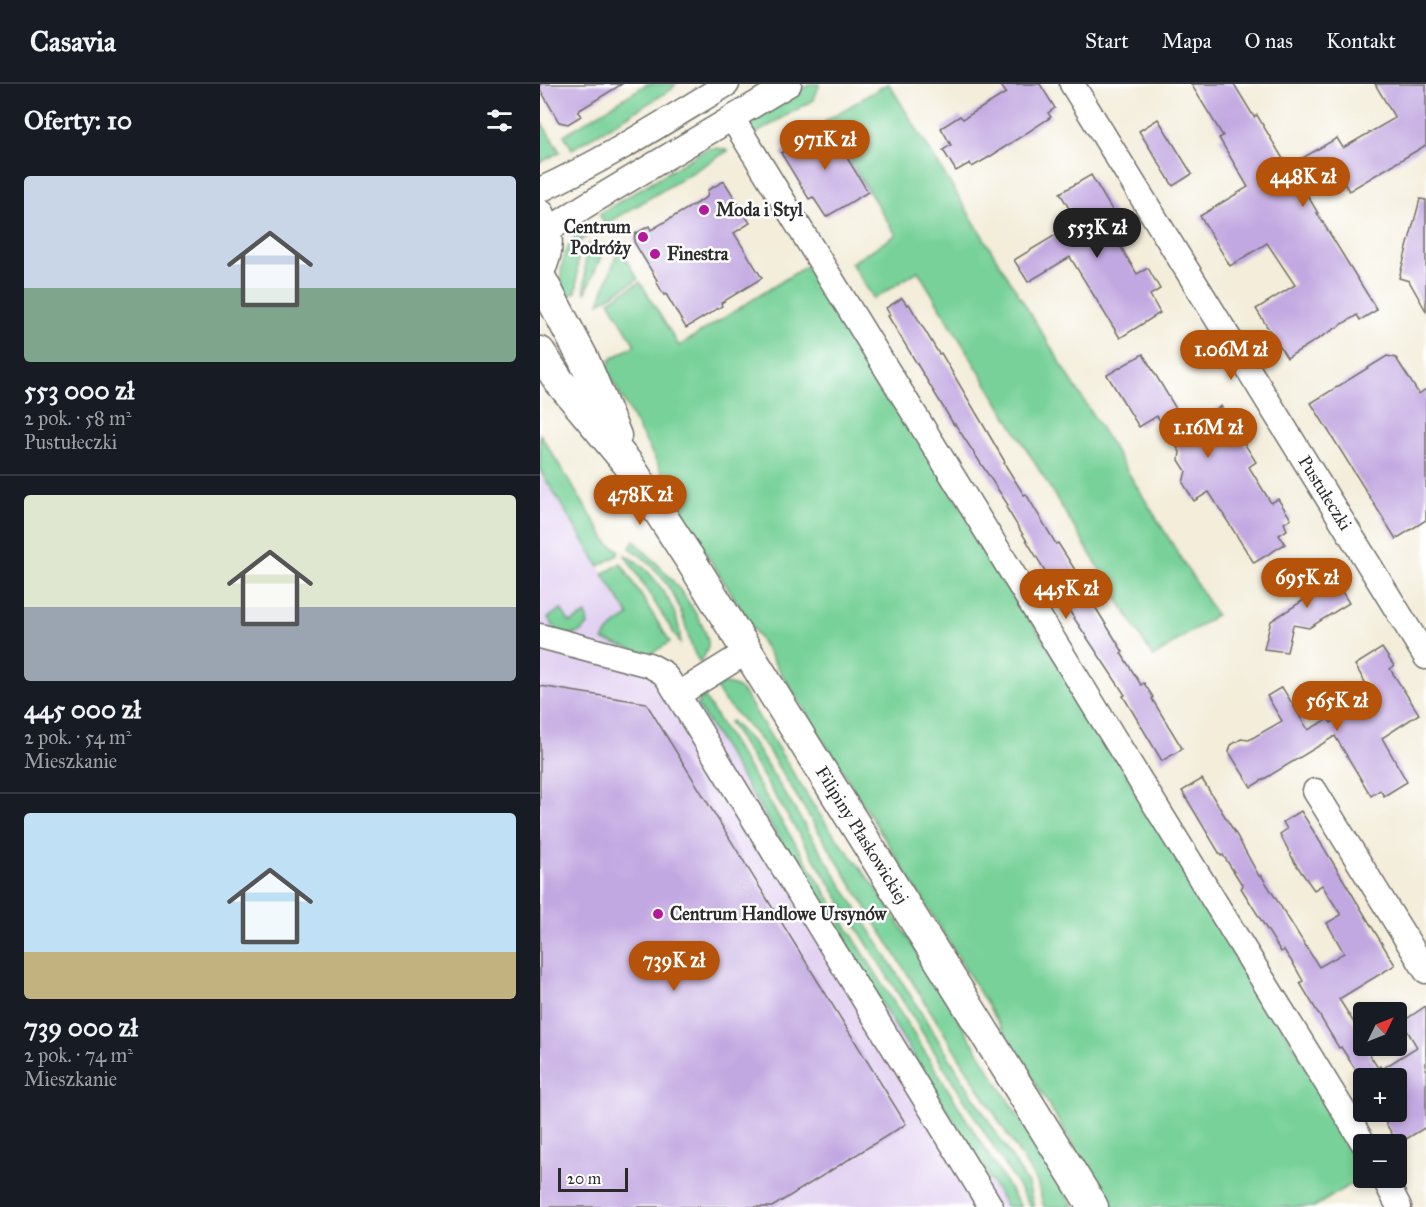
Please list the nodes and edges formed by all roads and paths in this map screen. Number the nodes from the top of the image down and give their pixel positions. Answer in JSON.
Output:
{"nodes":[{"id":1,"x":727,"y":84,"type":"edge"},
{"id":2,"x":789,"y":84,"type":"edge"},
{"id":3,"x":1072,"y":84,"type":"edge"},
{"id":4,"x":699,"y":91,"type":"edge"},
{"id":5,"x":732,"y":118,"type":"junction"},
{"id":6,"x":540,"y":190,"type":"edge"},
{"id":7,"x":543,"y":223,"type":"edge"},
{"id":8,"x":540,"y":269,"type":"edge"},
{"id":9,"x":540,"y":277,"type":"edge"},
{"id":10,"x":540,"y":352,"type":"edge"},
{"id":11,"x":628,"y":464,"type":"junction"},
{"id":12,"x":540,"y":636,"type":"edge"},
{"id":13,"x":748,"y":651,"type":"junction"},
{"id":14,"x":1426,"y":657,"type":"edge"},
{"id":15,"x":679,"y":694,"type":"junction"},
{"id":16,"x":1316,"y":790,"type":"dead end"},
{"id":17,"x":1426,"y":971,"type":"edge"},
{"id":18,"x":1358,"y":1134,"type":"edge"},
{"id":19,"x":1389,"y":1188,"type":"edge"},
{"id":20,"x":991,"y":1207,"type":"edge"},
{"id":21,"x":1093,"y":1207,"type":"edge"},
{"id":22,"x":1399,"y":1207,"type":"edge"}],
"edges":[{"from":1,"to":4,"type":"street"},
{"from":2,"to":5,"type":"street"},
{"from":3,"to":14,"type":"street","name":"Pustułeczki"},
{"from":4,"to":6,"type":"street"},
{"from":5,"to":7,"type":"street"},
{"from":5,"to":18,"type":"street"},
{"from":7,"to":8,"type":"main road"},
{"from":9,"to":11,"type":"main road","name":"Filipiny Płaskowickiej"},
{"from":10,"to":11,"type":"main road","name":"Filipiny Płaskowickiej"},
{"from":11,"to":13,"type":"main road","name":"Filipiny Płaskowickiej"},
{"from":12,"to":15,"type":"street"},
{"from":13,"to":15,"type":"street"},
{"from":13,"to":21,"type":"main road","name":"Filipiny Płaskowickiej"},
{"from":15,"to":20,"type":"street"},
{"from":16,"to":17,"type":"street"},
{"from":19,"to":22,"type":"street"}]}
